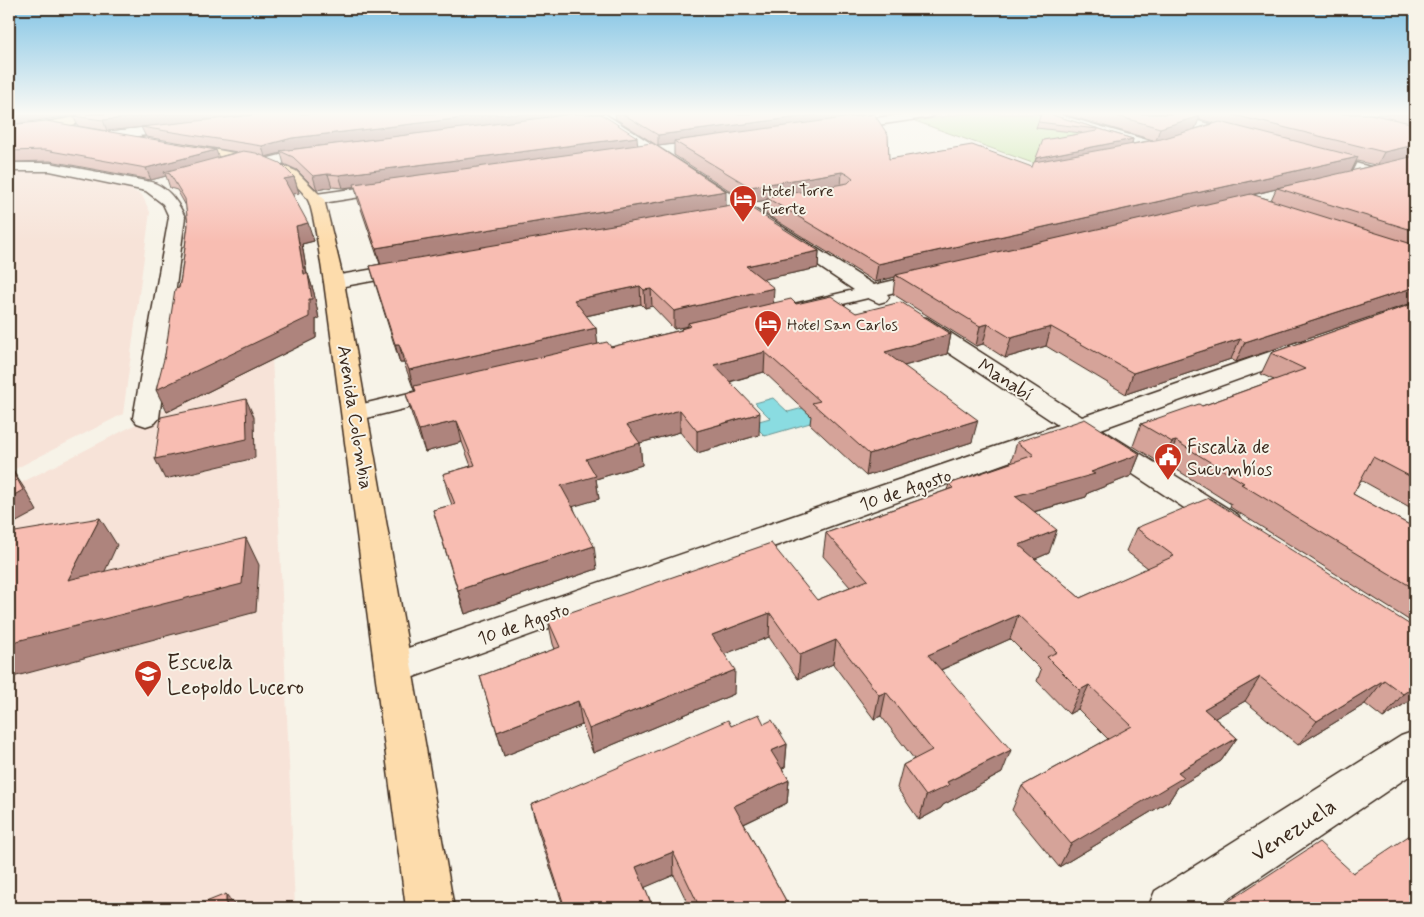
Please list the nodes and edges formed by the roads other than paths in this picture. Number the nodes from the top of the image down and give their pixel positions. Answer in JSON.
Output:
{"nodes":[{"id":1,"x":235,"y":157,"type":"edge"},
{"id":2,"x":289,"y":157,"type":"edge"},
{"id":3,"x":662,"y":157,"type":"edge"},
{"id":4,"x":1318,"y":157,"type":"edge"},
{"id":5,"x":248,"y":159,"type":"junction"},
{"id":6,"x":266,"y":163,"type":"junction"},
{"id":7,"x":1407,"y":165,"type":"edge"},
{"id":8,"x":9,"y":166,"type":"edge"},
{"id":9,"x":213,"y":169,"type":"edge"},
{"id":10,"x":1376,"y":172,"type":"junction"},
{"id":11,"x":1340,"y":181,"type":"edge"},
{"id":12,"x":168,"y":182,"type":"edge"},
{"id":13,"x":1415,"y":183,"type":"edge"},
{"id":14,"x":151,"y":186,"type":"junction"},
{"id":15,"x":404,"y":187,"type":"edge"},
{"id":16,"x":316,"y":199,"type":"junction"},
{"id":17,"x":773,"y":205,"type":"edge"},
{"id":18,"x":735,"y":212,"type":"junction"},
{"id":19,"x":422,"y":267,"type":"edge"},
{"id":20,"x":947,"y":274,"type":"edge"},
{"id":21,"x":334,"y":282,"type":"junction"},
{"id":22,"x":870,"y":292,"type":"junction"},
{"id":23,"x":783,"y":312,"type":"edge"},
{"id":24,"x":1322,"y":342,"type":"edge"},
{"id":25,"x":462,"y":388,"type":"edge"},
{"id":26,"x":356,"y":413,"type":"junction"},
{"id":27,"x":146,"y":418,"type":"dead end"},
{"id":28,"x":1081,"y":427,"type":"junction"},
{"id":29,"x":1248,"y":536,"type":"edge"},
{"id":30,"x":395,"y":668,"type":"junction"},
{"id":31,"x":1415,"y":750,"type":"edge"},
{"id":32,"x":430,"y":908,"type":"edge"},
{"id":33,"x":1172,"y":908,"type":"edge"}],
"edges":[{"from":1,"to":5,"type":"main road"},
{"from":2,"to":6,"type":"street"},
{"from":3,"to":18,"type":"street","name":"Manabí"},
{"from":4,"to":10,"type":"street"},
{"from":5,"to":6,"type":"main road"},
{"from":5,"to":9,"type":"street"},
{"from":6,"to":16,"type":"main road"},
{"from":7,"to":10,"type":"street"},
{"from":8,"to":14,"type":"street"},
{"from":10,"to":11,"type":"street"},
{"from":10,"to":13,"type":"street"},
{"from":12,"to":14,"type":"street"},
{"from":14,"to":27,"type":"street"},
{"from":15,"to":16,"type":"street"},
{"from":16,"to":21,"type":"main road","name":"Avenida Colombia"},
{"from":17,"to":18,"type":"street"},
{"from":18,"to":22,"type":"street","name":"Manabí"},
{"from":19,"to":21,"type":"street"},
{"from":20,"to":22,"type":"street"},
{"from":21,"to":26,"type":"main road","name":"Avenida Colombia"},
{"from":22,"to":23,"type":"street"},
{"from":22,"to":28,"type":"street","name":"Manabí"},
{"from":24,"to":28,"type":"street","name":"10 de Agosto"},
{"from":25,"to":26,"type":"street"},
{"from":26,"to":30,"type":"main road","name":"Avenida Colombia"},
{"from":28,"to":29,"type":"street","name":"Manabí"},
{"from":28,"to":30,"type":"street","name":"10 de Agosto"},
{"from":30,"to":32,"type":"main road","name":"Avenida Colombia"},
{"from":31,"to":33,"type":"street","name":"Venezuela"}]}
